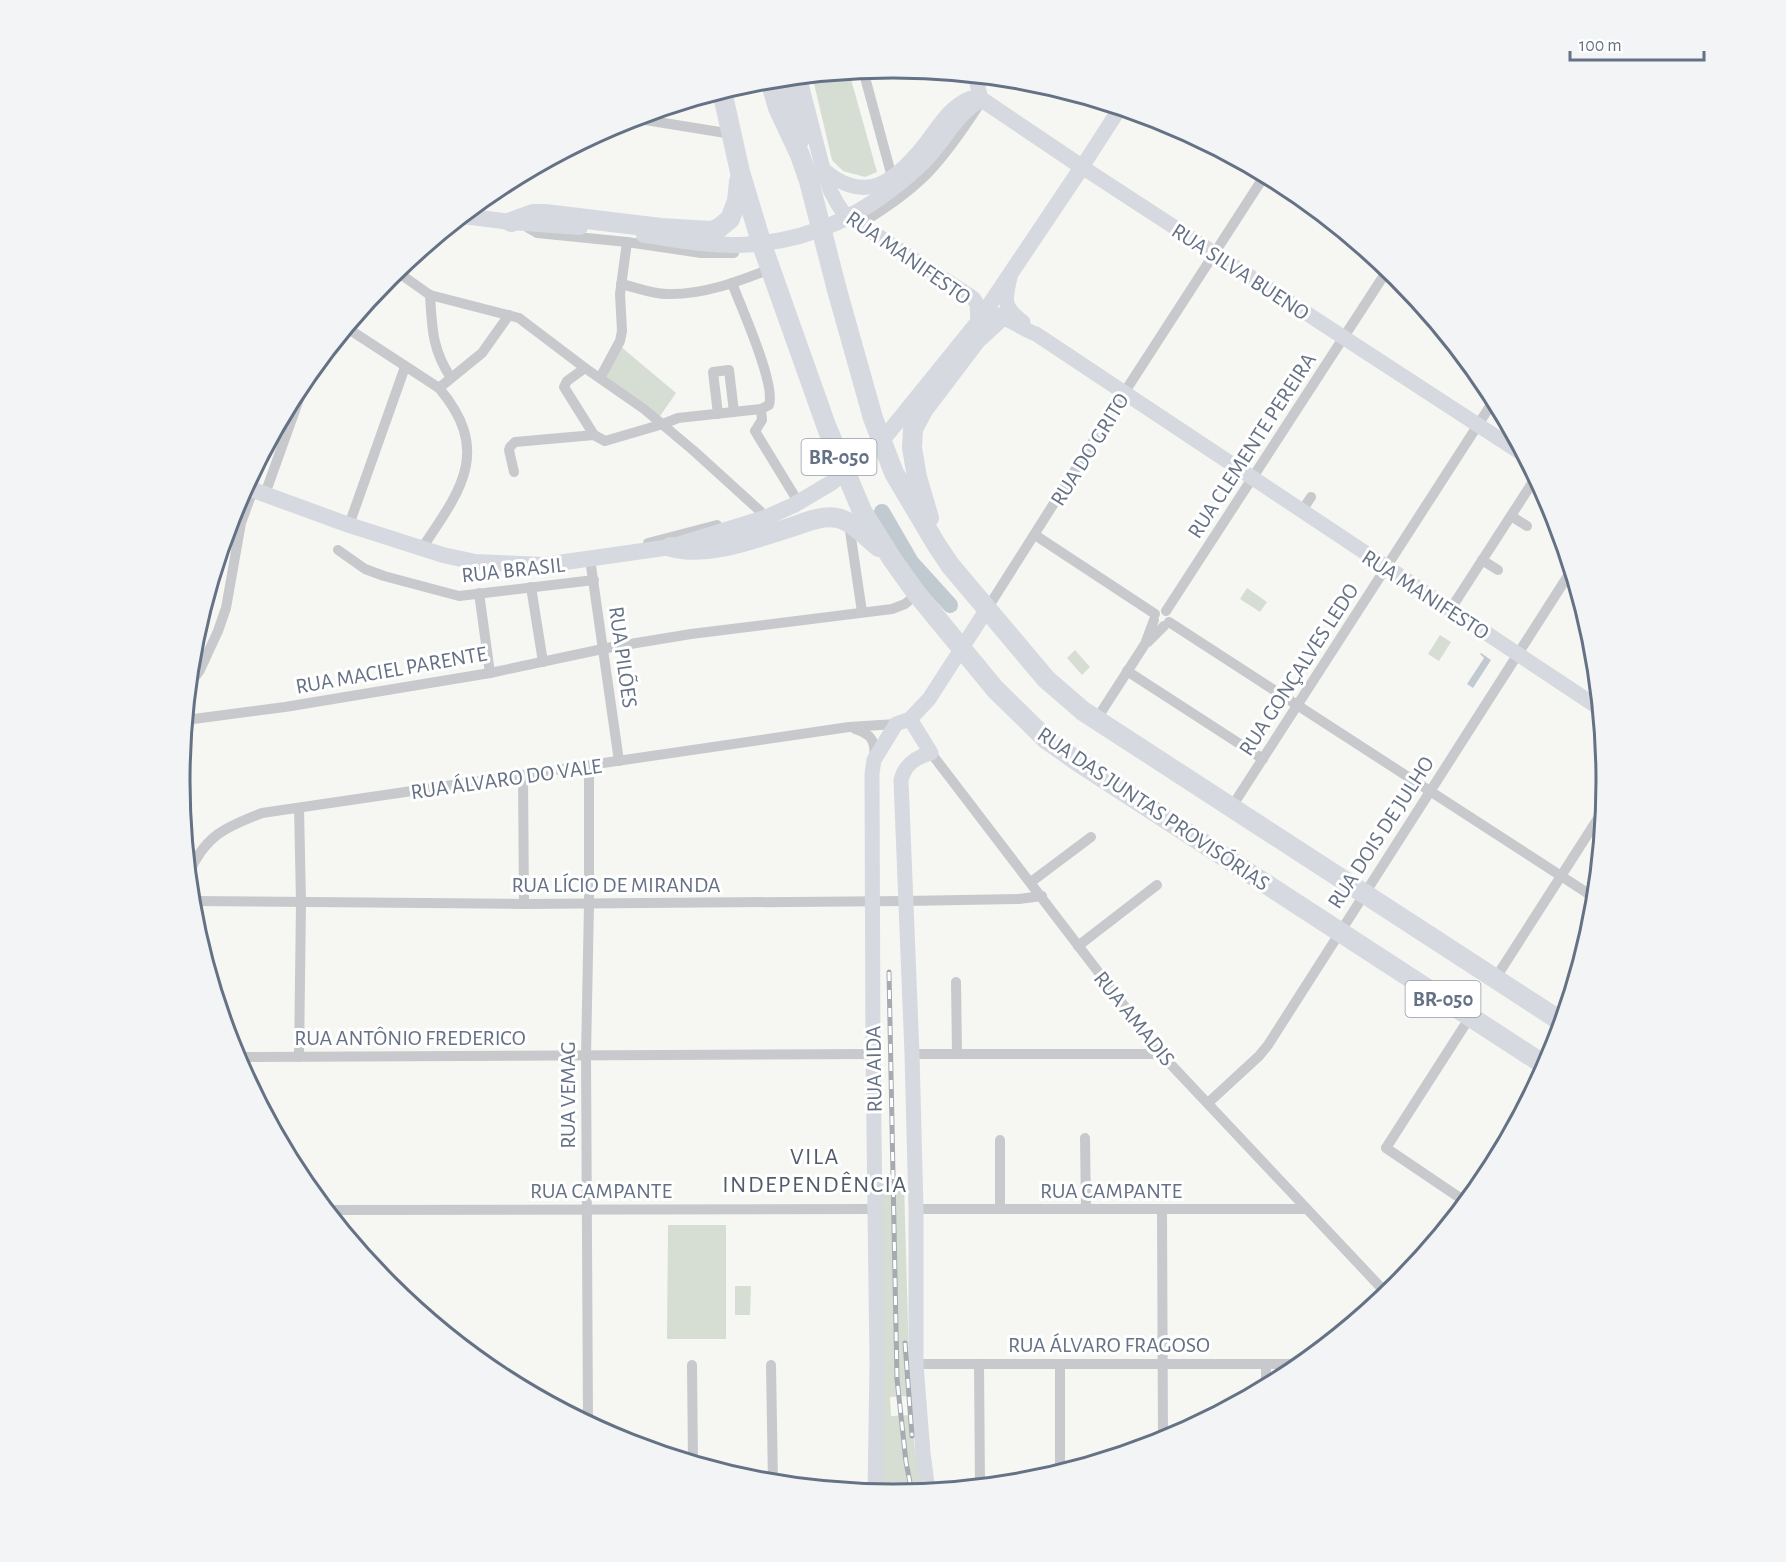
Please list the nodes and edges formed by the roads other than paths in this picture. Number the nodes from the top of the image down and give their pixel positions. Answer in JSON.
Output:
{"nodes":[{"id":1,"x":865,"y":79,"type":"edge"},
{"id":2,"x":977,"y":83,"type":"edge"},
{"id":3,"x":801,"y":84,"type":"edge"},
{"id":4,"x":791,"y":86,"type":"edge"},
{"id":5,"x":773,"y":89,"type":"edge"},
{"id":6,"x":724,"y":99,"type":"edge"},
{"id":7,"x":981,"y":99,"type":"junction"},
{"id":8,"x":1116,"y":114,"type":"edge"},
{"id":9,"x":652,"y":121,"type":"edge"},
{"id":10,"x":732,"y":134,"type":"junction"},
{"id":11,"x":801,"y":155,"type":"junction"},
{"id":12,"x":1082,"y":167,"type":"junction"},
{"id":13,"x":823,"y":170,"type":"junction"},
{"id":14,"x":740,"y":172,"type":"junction"},
{"id":15,"x":892,"y":177,"type":"junction"},
{"id":16,"x":1261,"y":182,"type":"edge"},
{"id":17,"x":473,"y":217,"type":"edge"},
{"id":18,"x":521,"y":223,"type":"junction"},
{"id":19,"x":860,"y":224,"type":"junction"},
{"id":20,"x":760,"y":240,"type":"junction"},
{"id":21,"x":627,"y":242,"type":"junction"},
{"id":22,"x":1215,"y":254,"type":"junction"},
{"id":23,"x":770,"y":269,"type":"junction"},
{"id":24,"x":404,"y":276,"type":"edge"},
{"id":25,"x":1010,"y":277,"type":"junction"},
{"id":26,"x":1383,"y":278,"type":"edge"},
{"id":27,"x":621,"y":284,"type":"junction"},
{"id":28,"x":732,"y":284,"type":"junction"},
{"id":29,"x":430,"y":295,"type":"junction"},
{"id":30,"x":509,"y":315,"type":"junction"},
{"id":31,"x":1001,"y":317,"type":"junction"},
{"id":32,"x":977,"y":324,"type":"junction"},
{"id":33,"x":352,"y":332,"type":"edge"},
{"id":34,"x":1036,"y":334,"type":"junction"},
{"id":35,"x":1343,"y":338,"type":"junction"},
{"id":36,"x":405,"y":367,"type":"junction"},
{"id":37,"x":585,"y":368,"type":"junction"},
{"id":38,"x":451,"y":378,"type":"junction"},
{"id":39,"x":600,"y":378,"type":"junction"},
{"id":40,"x":439,"y":388,"type":"junction"},
{"id":41,"x":1124,"y":394,"type":"junction"},
{"id":42,"x":1489,"y":408,"type":"edge"},
{"id":43,"x":761,"y":409,"type":"junction"},
{"id":44,"x":734,"y":412,"type":"junction"},
{"id":45,"x":718,"y":414,"type":"junction"},
{"id":46,"x":663,"y":424,"type":"junction"},
{"id":47,"x":1478,"y":425,"type":"junction"},
{"id":48,"x":596,"y":436,"type":"junction"},
{"id":49,"x":276,"y":443,"type":"edge"},
{"id":50,"x":1511,"y":447,"type":"edge"},
{"id":51,"x":514,"y":472,"type":"dead end"},
{"id":52,"x":1253,"y":480,"type":"junction"},
{"id":53,"x":1531,"y":485,"type":"edge"},
{"id":54,"x":255,"y":490,"type":"edge"},
{"id":55,"x":794,"y":495,"type":"junction"},
{"id":56,"x":1311,"y":497,"type":"dead end"},
{"id":57,"x":858,"y":501,"type":"junction"},
{"id":58,"x":760,"y":511,"type":"junction"},
{"id":59,"x":1301,"y":512,"type":"junction"},
{"id":60,"x":1511,"y":516,"type":"junction"},
{"id":61,"x":849,"y":524,"type":"junction"},
{"id":62,"x":349,"y":525,"type":"junction"},
{"id":63,"x":1527,"y":526,"type":"dead end"},
{"id":64,"x":1035,"y":536,"type":"junction"},
{"id":65,"x":936,"y":544,"type":"junction"},
{"id":66,"x":671,"y":547,"type":"junction"},
{"id":67,"x":422,"y":548,"type":"junction"},
{"id":68,"x":338,"y":550,"type":"dead end"},
{"id":69,"x":621,"y":555,"type":"junction"},
{"id":70,"x":590,"y":559,"type":"junction"},
{"id":71,"x":892,"y":559,"type":"junction"},
{"id":72,"x":1482,"y":560,"type":"junction"},
{"id":73,"x":1386,"y":568,"type":"junction"},
{"id":74,"x":1498,"y":570,"type":"dead end"},
{"id":75,"x":1566,"y":579,"type":"edge"},
{"id":76,"x":594,"y":580,"type":"junction"},
{"id":77,"x":531,"y":587,"type":"junction"},
{"id":78,"x":479,"y":593,"type":"junction"},
{"id":79,"x":917,"y":594,"type":"junction"},
{"id":80,"x":1450,"y":610,"type":"junction"},
{"id":81,"x":862,"y":612,"type":"junction"},
{"id":82,"x":984,"y":614,"type":"junction"},
{"id":83,"x":1162,"y":619,"type":"junction"},
{"id":84,"x":966,"y":643,"type":"junction"},
{"id":85,"x":603,"y":650,"type":"junction"},
{"id":86,"x":1518,"y":655,"type":"junction"},
{"id":87,"x":543,"y":662,"type":"junction"},
{"id":88,"x":199,"y":671,"type":"edge"},
{"id":89,"x":1128,"y":671,"type":"junction"},
{"id":90,"x":490,"y":672,"type":"junction"},
{"id":91,"x":1591,"y":703,"type":"edge"},
{"id":92,"x":1298,"y":706,"type":"junction"},
{"id":93,"x":193,"y":719,"type":"edge"},
{"id":94,"x":1096,"y":720,"type":"junction"},
{"id":95,"x":903,"y":722,"type":"junction"},
{"id":96,"x":849,"y":728,"type":"junction"},
{"id":97,"x":931,"y":753,"type":"junction"},
{"id":98,"x":1263,"y":759,"type":"junction"},
{"id":99,"x":874,"y":760,"type":"junction"},
{"id":100,"x":619,"y":761,"type":"junction"},
{"id":101,"x":589,"y":767,"type":"junction"},
{"id":102,"x":523,"y":776,"type":"junction"},
{"id":103,"x":1429,"y":791,"type":"junction"},
{"id":104,"x":299,"y":808,"type":"junction"},
{"id":105,"x":1232,"y":808,"type":"junction"},
{"id":106,"x":1594,"y":824,"type":"edge"},
{"id":107,"x":1091,"y":837,"type":"dead end"},
{"id":108,"x":195,"y":862,"type":"edge"},
{"id":109,"x":1561,"y":876,"type":"junction"},
{"id":110,"x":1031,"y":882,"type":"junction"},
{"id":111,"x":1157,"y":885,"type":"dead end"},
{"id":112,"x":1587,"y":893,"type":"edge"},
{"id":113,"x":1042,"y":896,"type":"junction"},
{"id":114,"x":1361,"y":898,"type":"junction"},
{"id":115,"x":201,"y":901,"type":"edge"},
{"id":116,"x":873,"y":901,"type":"junction"},
{"id":117,"x":905,"y":901,"type":"junction"},
{"id":118,"x":301,"y":902,"type":"junction"},
{"id":119,"x":589,"y":903,"type":"junction"},
{"id":120,"x":524,"y":904,"type":"junction"},
{"id":121,"x":1342,"y":927,"type":"junction"},
{"id":122,"x":1078,"y":946,"type":"junction"},
{"id":123,"x":1495,"y":979,"type":"junction"},
{"id":124,"x":956,"y":982,"type":"dead end"},
{"id":125,"x":1470,"y":1017,"type":"junction"},
{"id":126,"x":1555,"y":1017,"type":"edge"},
{"id":127,"x":873,"y":1054,"type":"junction"},
{"id":128,"x":912,"y":1054,"type":"junction"},
{"id":129,"x":957,"y":1054,"type":"junction"},
{"id":130,"x":1161,"y":1054,"type":"junction"},
{"id":131,"x":586,"y":1055,"type":"junction"},
{"id":132,"x":247,"y":1057,"type":"edge"},
{"id":133,"x":299,"y":1057,"type":"junction"},
{"id":134,"x":1537,"y":1061,"type":"edge"},
{"id":135,"x":1208,"y":1103,"type":"junction"},
{"id":136,"x":1085,"y":1138,"type":"dead end"},
{"id":137,"x":1000,"y":1140,"type":"dead end"},
{"id":138,"x":1459,"y":1198,"type":"edge"},
{"id":139,"x":586,"y":1209,"type":"junction"},
{"id":140,"x":875,"y":1209,"type":"junction"},
{"id":141,"x":916,"y":1209,"type":"junction"},
{"id":142,"x":1000,"y":1209,"type":"junction"},
{"id":143,"x":1086,"y":1209,"type":"junction"},
{"id":144,"x":1162,"y":1209,"type":"junction"},
{"id":145,"x":1305,"y":1209,"type":"junction"},
{"id":146,"x":336,"y":1210,"type":"edge"},
{"id":147,"x":1380,"y":1287,"type":"edge"},
{"id":148,"x":916,"y":1364,"type":"junction"},
{"id":149,"x":979,"y":1364,"type":"junction"},
{"id":150,"x":1162,"y":1364,"type":"junction"},
{"id":151,"x":1266,"y":1364,"type":"junction"},
{"id":152,"x":1287,"y":1364,"type":"edge"},
{"id":153,"x":692,"y":1365,"type":"dead end"},
{"id":154,"x":771,"y":1365,"type":"dead end"},
{"id":155,"x":1060,"y":1365,"type":"junction"},
{"id":156,"x":1266,"y":1377,"type":"edge"},
{"id":157,"x":588,"y":1415,"type":"edge"},
{"id":158,"x":1163,"y":1430,"type":"edge"},
{"id":159,"x":693,"y":1455,"type":"edge"},
{"id":160,"x":1060,"y":1463,"type":"edge"},
{"id":161,"x":772,"y":1473,"type":"edge"},
{"id":162,"x":980,"y":1478,"type":"edge"},
{"id":163,"x":875,"y":1483,"type":"edge"},
{"id":164,"x":927,"y":1483,"type":"edge"}],
"edges":[{"from":1,"to":15,"type":"street"},
{"from":2,"to":7,"type":"main road"},
{"from":3,"to":13,"type":"main road","name":"RUA MANIFESTO"},
{"from":4,"to":11,"type":"highway","name":"RUA DAS JUNTAS PROVISÓRIAS"},
{"from":5,"to":11,"type":"highway","name":"RUA DAS JUNTAS PROVISÓRIAS","number":"BR-050"},
{"from":6,"to":10,"type":"highway","name":"RUA DAS JUNTAS PROVISÓRIAS","number":"BR-050"},
{"from":7,"to":12,"type":"main road","name":"RUA SILVA BUENO"},
{"from":7,"to":15,"type":"main road"},
{"from":7,"to":18,"type":"main road"},
{"from":7,"to":19,"type":"street"},
{"from":8,"to":12,"type":"main road"},
{"from":9,"to":10,"type":"street"},
{"from":10,"to":14,"type":"highway","name":"RUA DAS JUNTAS PROVISÓRIAS","number":"BR-050"},
{"from":11,"to":65,"type":"highway","name":"RUA DAS JUNTAS PROVISÓRIAS","number":"BR-050"},
{"from":12,"to":22,"type":"main road","name":"RUA SILVA BUENO"},
{"from":12,"to":25,"type":"main road"},
{"from":13,"to":15,"type":"main road"},
{"from":13,"to":19,"type":"main road","name":"RUA MANIFESTO"},
{"from":14,"to":18,"type":"highway"},
{"from":14,"to":20,"type":"highway","name":"RUA DAS JUNTAS PROVISÓRIAS","number":"BR-050"},
{"from":16,"to":22,"type":"street","name":"RUA DO GRITO"},
{"from":17,"to":18,"type":"main road"},
{"from":18,"to":21,"type":"street"},
{"from":19,"to":32,"type":"main road","name":"RUA MANIFESTO"},
{"from":20,"to":21,"type":"street"},
{"from":20,"to":23,"type":"highway","name":"RUA DAS JUNTAS PROVISÓRIAS","number":"BR-050"},
{"from":21,"to":27,"type":"street"},
{"from":22,"to":35,"type":"main road","name":"RUA SILVA BUENO"},
{"from":22,"to":41,"type":"street","name":"RUA DO GRITO"},
{"from":23,"to":28,"type":"street"},
{"from":23,"to":57,"type":"highway","name":"RUA DAS JUNTAS PROVISÓRIAS","number":"BR-050"},
{"from":24,"to":29,"type":"street"},
{"from":25,"to":32,"type":"main road"},
{"from":25,"to":34,"type":"main road","name":"RUA MANIFESTO"},
{"from":26,"to":35,"type":"street","name":"RUA CLEMENTE PEREIRA"},
{"from":27,"to":28,"type":"street"},
{"from":27,"to":39,"type":"street"},
{"from":28,"to":43,"type":"street"},
{"from":29,"to":30,"type":"street"},
{"from":29,"to":38,"type":"street"},
{"from":30,"to":37,"type":"street"},
{"from":30,"to":38,"type":"street"},
{"from":31,"to":32,"type":"main road","name":"RUA MANIFESTO"},
{"from":31,"to":34,"type":"main road","name":"RUA MANIFESTO"},
{"from":31,"to":65,"type":"highway"},
{"from":32,"to":66,"type":"main road"},
{"from":33,"to":36,"type":"street"},
{"from":34,"to":41,"type":"main road","name":"RUA MANIFESTO"},
{"from":35,"to":47,"type":"main road","name":"RUA SILVA BUENO"},
{"from":35,"to":52,"type":"street","name":"RUA CLEMENTE PEREIRA"},
{"from":36,"to":40,"type":"street"},
{"from":36,"to":62,"type":"street"},
{"from":37,"to":39,"type":"street"},
{"from":37,"to":48,"type":"street"},
{"from":38,"to":40,"type":"street"},
{"from":39,"to":46,"type":"street"},
{"from":40,"to":67,"type":"street"},
{"from":41,"to":52,"type":"main road","name":"RUA MANIFESTO"},
{"from":41,"to":64,"type":"street","name":"RUA DO GRITO"},
{"from":42,"to":47,"type":"street","name":"RUA GONÇALVES LEDO"},
{"from":43,"to":44,"type":"street"},
{"from":43,"to":55,"type":"street"},
{"from":44,"to":45,"type":"street"},
{"from":44,"to":45,"type":"street"},
{"from":45,"to":46,"type":"street"},
{"from":46,"to":48,"type":"street"},
{"from":46,"to":58,"type":"street"},
{"from":47,"to":50,"type":"main road","name":"RUA SILVA BUENO"},
{"from":47,"to":73,"type":"street","name":"RUA GONÇALVES LEDO"},
{"from":48,"to":51,"type":"street"},
{"from":49,"to":54,"type":"street"},
{"from":52,"to":59,"type":"main road","name":"RUA MANIFESTO"},
{"from":52,"to":83,"type":"street","name":"RUA CLEMENTE PEREIRA"},
{"from":53,"to":60,"type":"street"},
{"from":54,"to":62,"type":"main road"},
{"from":54,"to":88,"type":"street"},
{"from":55,"to":57,"type":"street"},
{"from":55,"to":58,"type":"street"},
{"from":56,"to":59,"type":"street"},
{"from":57,"to":71,"type":"highway","name":"RUA DAS JUNTAS PROVISÓRIAS","number":"BR-050"},
{"from":58,"to":69,"type":"street"},
{"from":59,"to":73,"type":"main road","name":"RUA MANIFESTO"},
{"from":60,"to":63,"type":"street"},
{"from":60,"to":72,"type":"street"},
{"from":61,"to":66,"type":"highway"},
{"from":61,"to":71,"type":"highway"},
{"from":61,"to":81,"type":"street"},
{"from":62,"to":67,"type":"main road"},
{"from":64,"to":82,"type":"street","name":"RUA DO GRITO"},
{"from":64,"to":83,"type":"street"},
{"from":65,"to":82,"type":"highway","name":"RUA DAS JUNTAS PROVISÓRIAS","number":"BR-050"},
{"from":66,"to":69,"type":"main road"},
{"from":67,"to":70,"type":"main road"},
{"from":68,"to":78,"type":"street","name":"RUA BRASIL"},
{"from":69,"to":70,"type":"main road"},
{"from":70,"to":76,"type":"street","name":"RUA PILÕES"},
{"from":71,"to":79,"type":"highway","name":"RUA DAS JUNTAS PROVISÓRIAS","number":"BR-050"},
{"from":72,"to":74,"type":"street"},
{"from":72,"to":80,"type":"street"},
{"from":73,"to":80,"type":"main road","name":"RUA MANIFESTO"},
{"from":73,"to":92,"type":"street","name":"RUA GONÇALVES LEDO"},
{"from":75,"to":86,"type":"street","name":"RUA DOIS DE JULHO"},
{"from":76,"to":77,"type":"street","name":"RUA BRASIL"},
{"from":76,"to":85,"type":"street","name":"RUA PILÕES"},
{"from":77,"to":78,"type":"street","name":"RUA BRASIL"},
{"from":77,"to":87,"type":"street"},
{"from":78,"to":90,"type":"street"},
{"from":79,"to":81,"type":"street","name":"RUA MACIEL PARENTE"},
{"from":79,"to":84,"type":"highway","name":"RUA DAS JUNTAS PROVISÓRIAS","number":"BR-050"},
{"from":80,"to":86,"type":"main road","name":"RUA MANIFESTO"},
{"from":81,"to":85,"type":"street","name":"RUA MACIEL PARENTE"},
{"from":82,"to":84,"type":"main road","name":"RUA DO GRITO"},
{"from":82,"to":94,"type":"highway","name":"RUA DAS JUNTAS PROVISÓRIAS","number":"BR-050"},
{"from":83,"to":89,"type":"street","name":"RUA CLEMENTE PEREIRA"},
{"from":83,"to":92,"type":"street"},
{"from":84,"to":95,"type":"main road","name":"RUA DO GRITO"},
{"from":84,"to":121,"type":"highway","name":"RUA DAS JUNTAS PROVISÓRIAS","number":"BR-050"},
{"from":85,"to":87,"type":"street","name":"RUA MACIEL PARENTE"},
{"from":85,"to":100,"type":"street","name":"RUA PILÕES"},
{"from":86,"to":91,"type":"main road","name":"RUA MANIFESTO"},
{"from":86,"to":103,"type":"street","name":"RUA DOIS DE JULHO"},
{"from":87,"to":90,"type":"street","name":"RUA MACIEL PARENTE"},
{"from":89,"to":94,"type":"street","name":"RUA CLEMENTE PEREIRA"},
{"from":89,"to":98,"type":"street"},
{"from":90,"to":93,"type":"street","name":"RUA MACIEL PARENTE"},
{"from":92,"to":98,"type":"street","name":"RUA GONÇALVES LEDO"},
{"from":92,"to":103,"type":"street"},
{"from":94,"to":105,"type":"highway","name":"RUA DAS JUNTAS PROVISÓRIAS","number":"BR-050"},
{"from":95,"to":96,"type":"street","name":"RUA ÁLVARO DO VALE"},
{"from":95,"to":97,"type":"main road","name":"RUA AMADIS"},
{"from":95,"to":99,"type":"main road","name":"RUA AIDA"},
{"from":96,"to":99,"type":"street"},
{"from":96,"to":100,"type":"street","name":"RUA ÁLVARO DO VALE"},
{"from":97,"to":110,"type":"street","name":"RUA AMADIS"},
{"from":97,"to":117,"type":"main road","name":"RUA AIDA"},
{"from":98,"to":105,"type":"street","name":"RUA GONÇALVES LEDO"},
{"from":99,"to":116,"type":"main road","name":"RUA AIDA"},
{"from":100,"to":101,"type":"street","name":"RUA ÁLVARO DO VALE"},
{"from":101,"to":102,"type":"street","name":"RUA ÁLVARO DO VALE"},
{"from":101,"to":119,"type":"street","name":"RUA VEMAG"},
{"from":102,"to":104,"type":"street","name":"RUA ÁLVARO DO VALE"},
{"from":102,"to":120,"type":"street"},
{"from":103,"to":109,"type":"street"},
{"from":103,"to":114,"type":"street","name":"RUA DOIS DE JULHO"},
{"from":104,"to":108,"type":"street","name":"RUA ÁLVARO DO VALE"},
{"from":104,"to":118,"type":"street"},
{"from":105,"to":114,"type":"highway","name":"RUA DAS JUNTAS PROVISÓRIAS","number":"BR-050"},
{"from":106,"to":109,"type":"street"},
{"from":107,"to":110,"type":"street"},
{"from":109,"to":112,"type":"street"},
{"from":109,"to":123,"type":"street"},
{"from":110,"to":113,"type":"street","name":"RUA AMADIS"},
{"from":111,"to":122,"type":"street"},
{"from":113,"to":117,"type":"street","name":"RUA LÍCIO DE MIRANDA"},
{"from":113,"to":122,"type":"street","name":"RUA AMADIS"},
{"from":114,"to":121,"type":"street","name":"RUA DOIS DE JULHO"},
{"from":114,"to":123,"type":"highway","name":"RUA DAS JUNTAS PROVISÓRIAS","number":"BR-050"},
{"from":115,"to":118,"type":"street","name":"RUA LÍCIO DE MIRANDA"},
{"from":116,"to":117,"type":"street","name":"RUA LÍCIO DE MIRANDA"},
{"from":116,"to":119,"type":"street","name":"RUA LÍCIO DE MIRANDA"},
{"from":116,"to":127,"type":"main road","name":"RUA AIDA"},
{"from":117,"to":128,"type":"main road","name":"RUA AIDA"},
{"from":118,"to":120,"type":"street","name":"RUA LÍCIO DE MIRANDA"},
{"from":118,"to":133,"type":"street"},
{"from":119,"to":120,"type":"street","name":"RUA LÍCIO DE MIRANDA"},
{"from":119,"to":131,"type":"street","name":"RUA VEMAG"},
{"from":121,"to":125,"type":"highway","name":"RUA DAS JUNTAS PROVISÓRIAS","number":"BR-050"},
{"from":121,"to":135,"type":"street","name":"RUA DOIS DE JULHO"},
{"from":122,"to":130,"type":"street","name":"RUA AMADIS"},
{"from":123,"to":126,"type":"highway","name":"RUA DAS JUNTAS PROVISÓRIAS","number":"BR-050"},
{"from":124,"to":129,"type":"street"},
{"from":125,"to":134,"type":"highway","name":"RUA DAS JUNTAS PROVISÓRIAS","number":"BR-050"},
{"from":125,"to":138,"type":"street"},
{"from":127,"to":131,"type":"street","name":"RUA ANTÔNIO FREDERICO"},
{"from":127,"to":140,"type":"main road","name":"RUA AIDA"},
{"from":128,"to":129,"type":"street"},
{"from":128,"to":141,"type":"main road","name":"RUA AIDA"},
{"from":129,"to":130,"type":"street"},
{"from":130,"to":135,"type":"street","name":"RUA AMADIS"},
{"from":131,"to":133,"type":"street","name":"RUA ANTÔNIO FREDERICO"},
{"from":131,"to":139,"type":"street","name":"RUA VEMAG"},
{"from":132,"to":133,"type":"street","name":"RUA ANTÔNIO FREDERICO"},
{"from":135,"to":145,"type":"street","name":"RUA AMADIS"},
{"from":136,"to":143,"type":"street"},
{"from":137,"to":142,"type":"street"},
{"from":139,"to":140,"type":"street","name":"RUA CAMPANTE"},
{"from":139,"to":146,"type":"street","name":"RUA CAMPANTE"},
{"from":139,"to":157,"type":"street","name":"RUA VEMAG"},
{"from":140,"to":163,"type":"main road","name":"RUA AIDA"},
{"from":141,"to":142,"type":"street","name":"RUA CAMPANTE"},
{"from":141,"to":148,"type":"main road","name":"RUA AIDA"},
{"from":142,"to":143,"type":"street","name":"RUA CAMPANTE"},
{"from":143,"to":144,"type":"street","name":"RUA CAMPANTE"},
{"from":144,"to":145,"type":"street","name":"RUA CAMPANTE"},
{"from":144,"to":150,"type":"street"},
{"from":145,"to":147,"type":"street","name":"RUA AMADIS"},
{"from":148,"to":149,"type":"street","name":"RUA ÁLVARO FRAGOSO"},
{"from":148,"to":164,"type":"main road","name":"RUA AIDA"},
{"from":149,"to":155,"type":"street","name":"RUA ÁLVARO FRAGOSO"},
{"from":149,"to":162,"type":"street"},
{"from":150,"to":151,"type":"street","name":"RUA ÁLVARO FRAGOSO"},
{"from":150,"to":155,"type":"street","name":"RUA ÁLVARO FRAGOSO"},
{"from":150,"to":158,"type":"street"},
{"from":151,"to":152,"type":"street","name":"RUA ÁLVARO FRAGOSO"},
{"from":151,"to":156,"type":"street"},
{"from":153,"to":159,"type":"street"},
{"from":154,"to":161,"type":"street"},
{"from":155,"to":160,"type":"street"}]}
